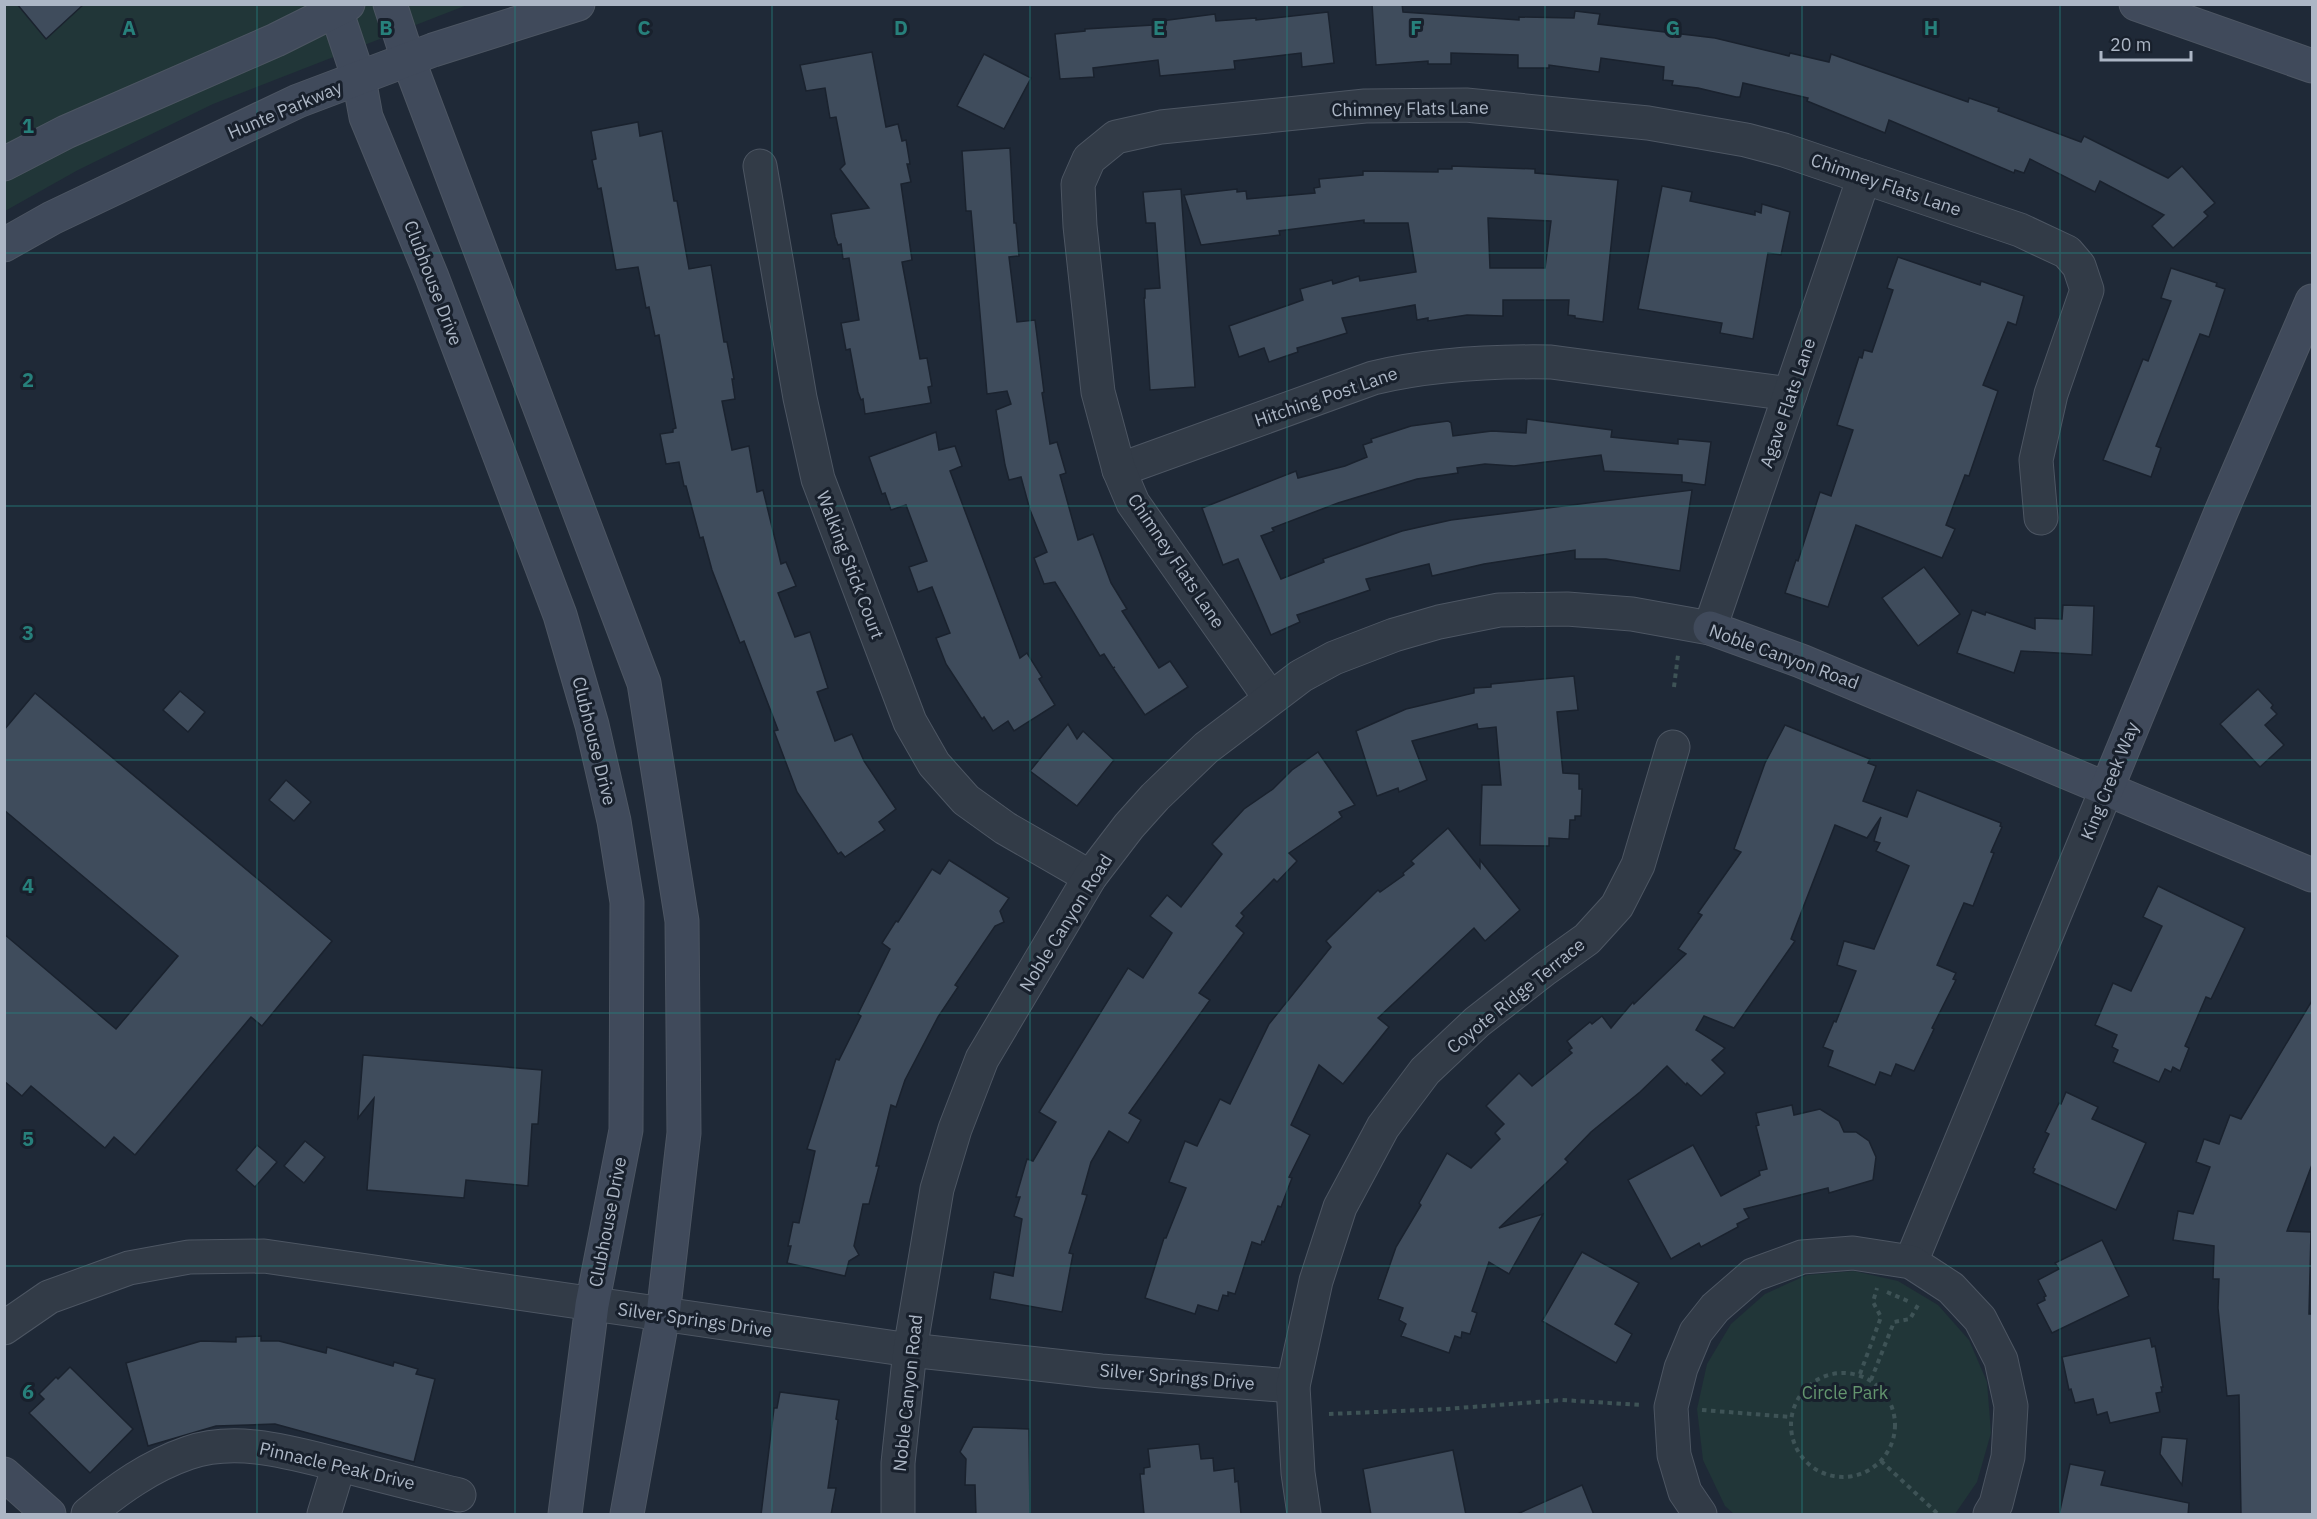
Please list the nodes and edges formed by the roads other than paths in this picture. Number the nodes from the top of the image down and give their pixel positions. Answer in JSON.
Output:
{"nodes":[{"id":1,"x":390,"y":4,"type":"edge"},
{"id":2,"x":579,"y":4,"type":"edge"},
{"id":3,"x":2136,"y":4,"type":"edge"},
{"id":4,"x":339,"y":6,"type":"edge"},
{"id":5,"x":408,"y":59,"type":"junction"},
{"id":6,"x":2313,"y":66,"type":"edge"},
{"id":7,"x":358,"y":79,"type":"junction"},
{"id":8,"x":4,"y":164,"type":"edge"},
{"id":9,"x":760,"y":166,"type":"dead end"},
{"id":10,"x":1864,"y":177,"type":"junction"},
{"id":11,"x":4,"y":245,"type":"edge"},
{"id":12,"x":2313,"y":301,"type":"edge"},
{"id":13,"x":1790,"y":394,"type":"junction"},
{"id":14,"x":1119,"y":470,"type":"junction"},
{"id":15,"x":2041,"y":518,"type":"dead end"},
{"id":16,"x":1710,"y":628,"type":"junction"},
{"id":17,"x":1270,"y":698,"type":"junction"},
{"id":18,"x":1672,"y":747,"type":"dead end"},
{"id":19,"x":2107,"y":788,"type":"junction"},
{"id":20,"x":2313,"y":875,"type":"edge"},
{"id":21,"x":1090,"y":877,"type":"junction"},
{"id":22,"x":1911,"y":1262,"type":"junction"},
{"id":23,"x":592,"y":1305,"type":"junction"},
{"id":24,"x":663,"y":1315,"type":"junction"},
{"id":25,"x":4,"y":1328,"type":"edge"},
{"id":26,"x":910,"y":1350,"type":"junction"},
{"id":27,"x":1293,"y":1386,"type":"junction"},
{"id":28,"x":339,"y":1465,"type":"junction"},
{"id":29,"x":4,"y":1474,"type":"edge"},
{"id":30,"x":459,"y":1495,"type":"dead end"},
{"id":31,"x":49,"y":1515,"type":"edge"},
{"id":32,"x":88,"y":1515,"type":"edge"},
{"id":33,"x":324,"y":1515,"type":"edge"},
{"id":34,"x":565,"y":1515,"type":"edge"},
{"id":35,"x":627,"y":1515,"type":"edge"},
{"id":36,"x":898,"y":1515,"type":"edge"},
{"id":37,"x":1304,"y":1515,"type":"edge"},
{"id":38,"x":1700,"y":1515,"type":"edge"},
{"id":39,"x":1990,"y":1515,"type":"edge"}],
"edges":[{"from":1,"to":5,"type":"street"},
{"from":2,"to":5,"type":"street","name":"Hunte Parkway"},
{"from":3,"to":6,"type":"street"},
{"from":4,"to":7,"type":"street","name":"Clubhouse Drive"},
{"from":4,"to":8,"type":"street"},
{"from":5,"to":7,"type":"street","name":"Hunte Parkway"},
{"from":5,"to":24,"type":"street"},
{"from":7,"to":11,"type":"street","name":"Hunte Parkway"},
{"from":7,"to":23,"type":"street","name":"Clubhouse Drive"},
{"from":9,"to":21,"type":"street","name":"Walking Stick Court"},
{"from":10,"to":13,"type":"street","name":"Agave Flats Lane"},
{"from":10,"to":14,"type":"street","name":"Chimney Flats Lane"},
{"from":10,"to":15,"type":"street","name":"Chimney Flats Lane"},
{"from":12,"to":19,"type":"street","name":"King Creek Way"},
{"from":13,"to":14,"type":"street","name":"Hitching Post Lane"},
{"from":13,"to":16,"type":"street","name":"Agave Flats Lane"},
{"from":14,"to":17,"type":"street","name":"Chimney Flats Lane"},
{"from":16,"to":17,"type":"street","name":"Noble Canyon Road"},
{"from":16,"to":19,"type":"street","name":"Noble Canyon Road"},
{"from":17,"to":21,"type":"street","name":"Noble Canyon Road"},
{"from":18,"to":27,"type":"street","name":"Coyote Ridge Terrace"},
{"from":19,"to":20,"type":"street","name":"Noble Canyon Road"},
{"from":19,"to":22,"type":"street","name":"King Creek Way"},
{"from":21,"to":26,"type":"street","name":"Noble Canyon Road"},
{"from":22,"to":38,"type":"street"},
{"from":22,"to":39,"type":"street"},
{"from":23,"to":24,"type":"street","name":"Silver Springs Drive"},
{"from":23,"to":25,"type":"street","name":"Silver Springs Drive"},
{"from":23,"to":34,"type":"street","name":"Clubhouse Drive"},
{"from":24,"to":26,"type":"street","name":"Silver Springs Drive"},
{"from":24,"to":35,"type":"street"},
{"from":26,"to":27,"type":"street","name":"Silver Springs Drive"},
{"from":26,"to":36,"type":"street","name":"Noble Canyon Road"},
{"from":27,"to":37,"type":"street","name":"Coyote Ridge Terrace"},
{"from":28,"to":30,"type":"street","name":"Pinnacle Peak Drive"},
{"from":28,"to":32,"type":"street","name":"Pinnacle Peak Drive"},
{"from":28,"to":33,"type":"street"},
{"from":29,"to":31,"type":"street"}]}
